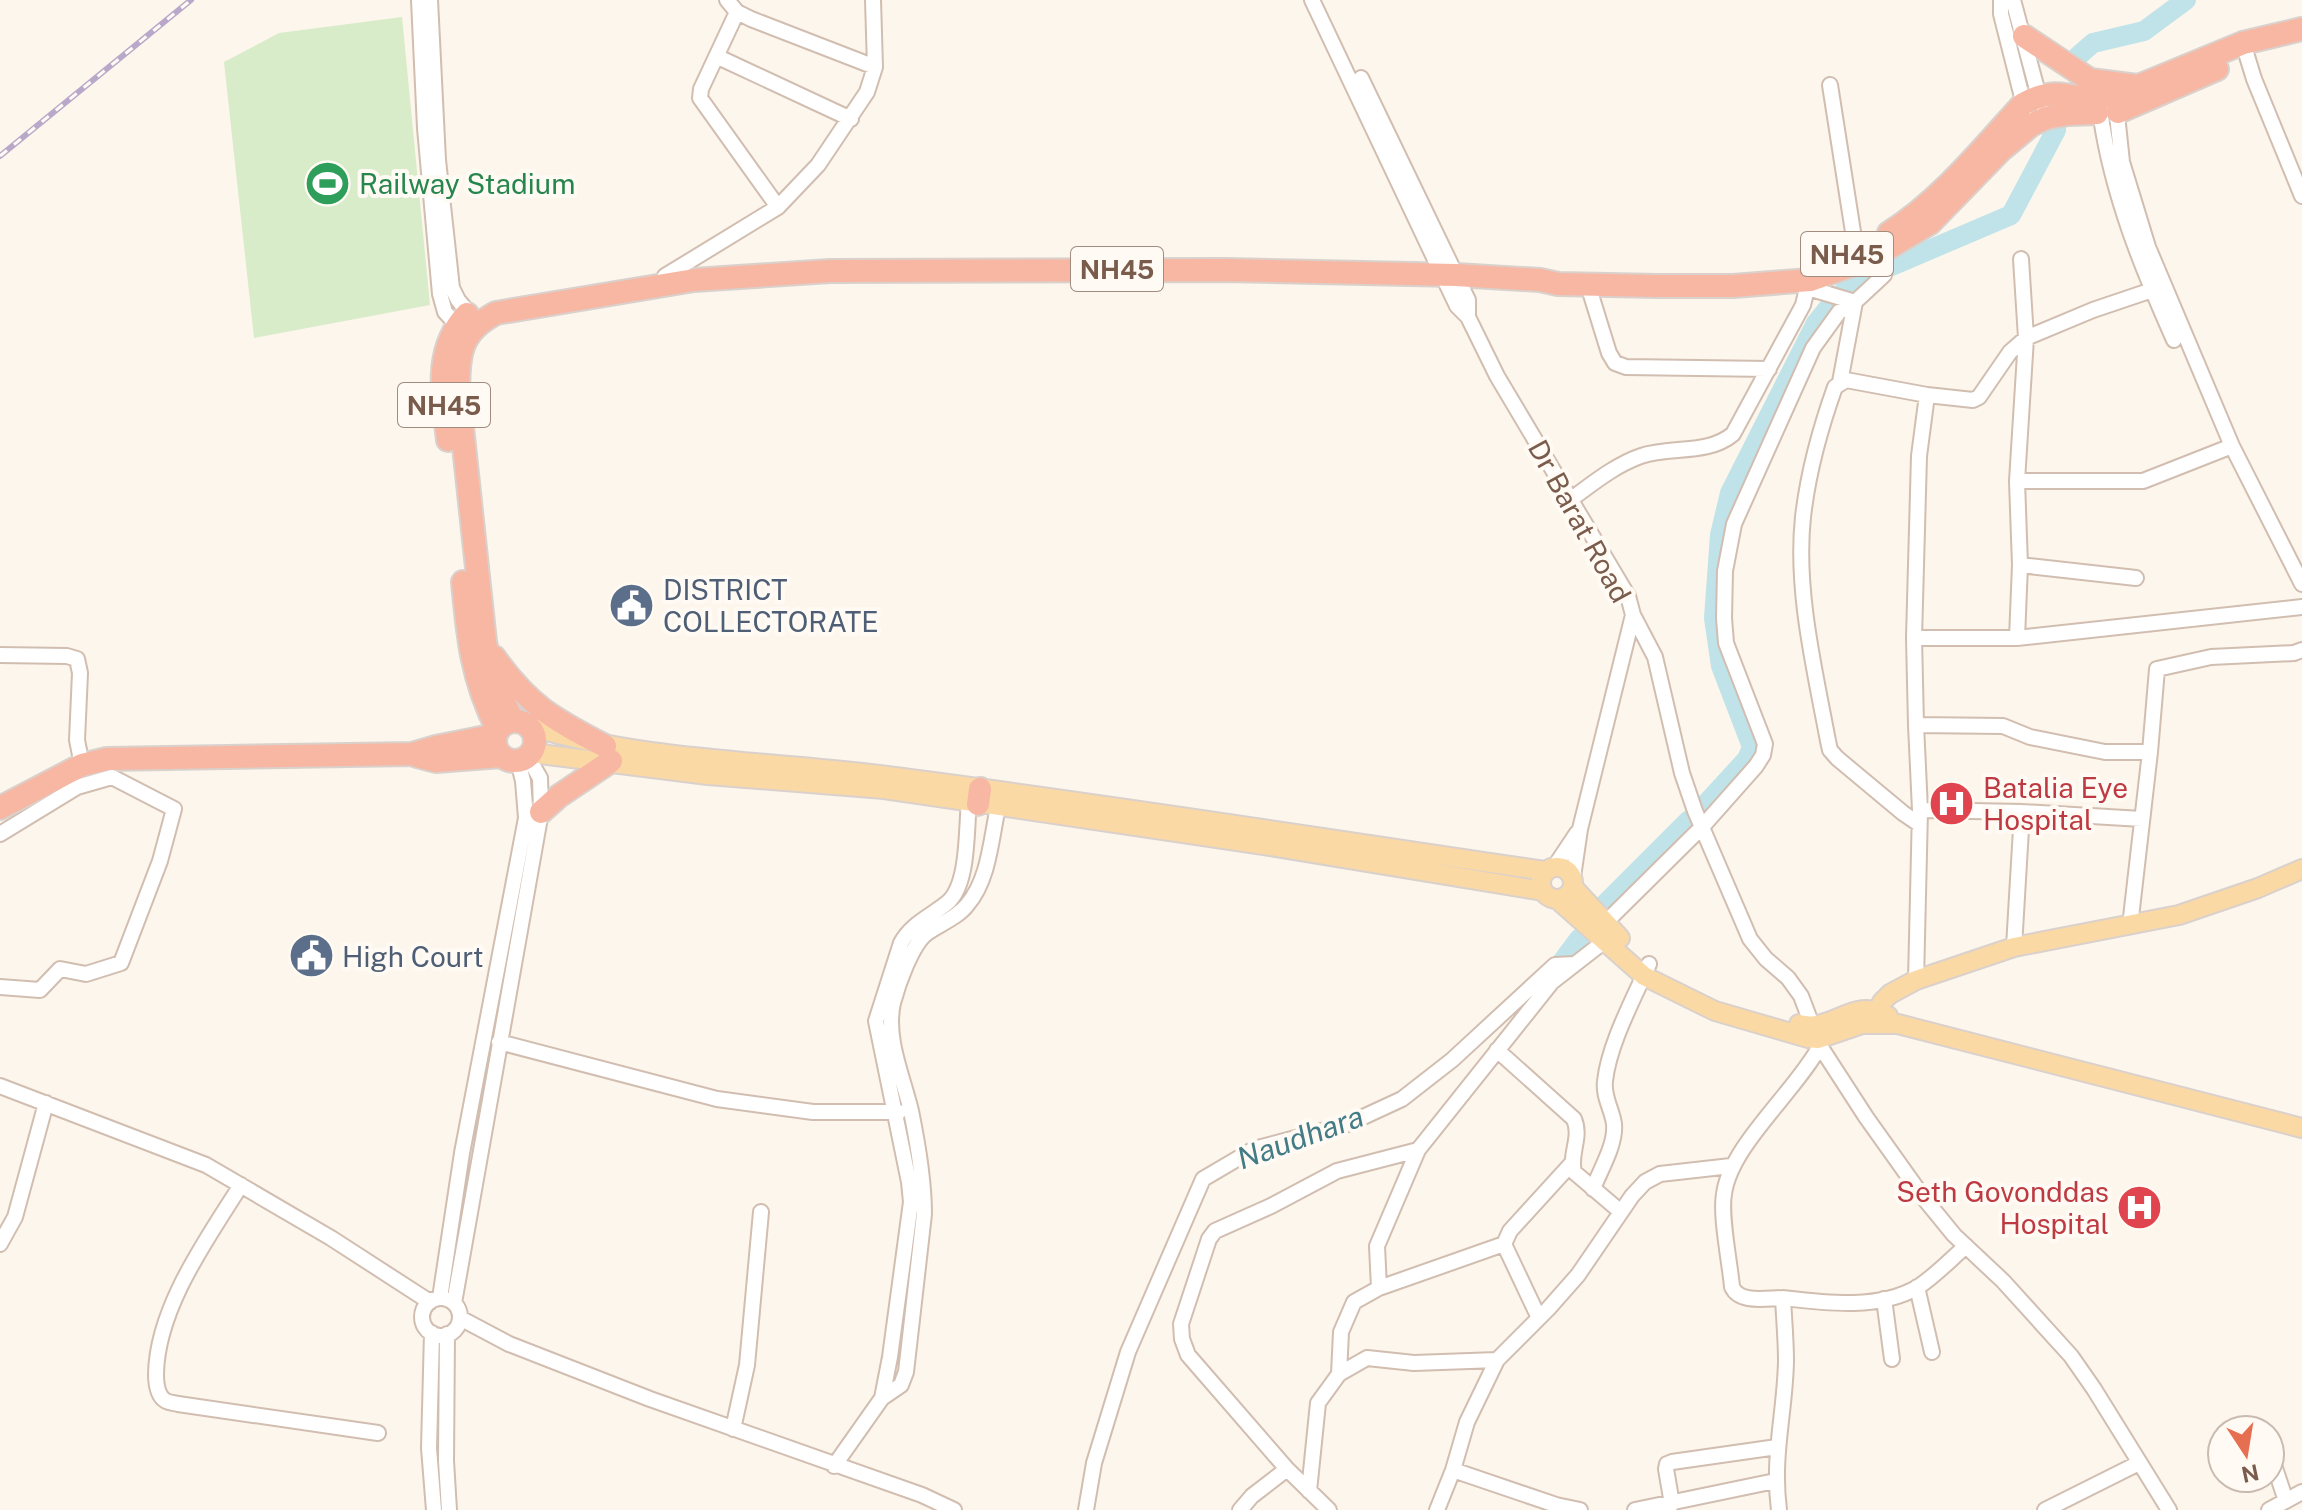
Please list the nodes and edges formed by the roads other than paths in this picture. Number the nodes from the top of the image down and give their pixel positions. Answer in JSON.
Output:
{"nodes":[{"id":1,"x":419,"y":0,"type":"edge"},
{"id":2,"x":430,"y":0,"type":"edge"},
{"id":3,"x":727,"y":0,"type":"edge"},
{"id":4,"x":873,"y":0,"type":"edge"},
{"id":5,"x":1312,"y":0,"type":"edge"},
{"id":6,"x":1323,"y":0,"type":"edge"},
{"id":7,"x":2001,"y":0,"type":"edge"},
{"id":8,"x":2013,"y":0,"type":"edge"},
{"id":9,"x":737,"y":12,"type":"junction"},
{"id":10,"x":2302,"y":29,"type":"edge"},
{"id":11,"x":2024,"y":36,"type":"junction"},
{"id":12,"x":2302,"y":44,"type":"edge"},
{"id":13,"x":2244,"y":49,"type":"junction"},
{"id":14,"x":718,"y":57,"type":"junction"},
{"id":15,"x":875,"y":67,"type":"junction"},
{"id":16,"x":1830,"y":85,"type":"dead end"},
{"id":17,"x":2137,"y":86,"type":"junction"},
{"id":18,"x":2107,"y":109,"type":"junction"},
{"id":19,"x":2034,"y":111,"type":"junction"},
{"id":20,"x":851,"y":119,"type":"junction"},
{"id":21,"x":2302,"y":196,"type":"edge"},
{"id":22,"x":778,"y":207,"type":"junction"},
{"id":23,"x":1856,"y":251,"type":"junction"},
{"id":24,"x":2021,"y":259,"type":"dead end"},
{"id":25,"x":1449,"y":275,"type":"junction"},
{"id":26,"x":1884,"y":275,"type":"dead end"},
{"id":27,"x":1810,"y":277,"type":"junction"},
{"id":28,"x":1540,"y":280,"type":"junction"},
{"id":29,"x":663,"y":282,"type":"junction"},
{"id":30,"x":1588,"y":285,"type":"junction"},
{"id":31,"x":2158,"y":288,"type":"junction"},
{"id":32,"x":1855,"y":302,"type":"junction"},
{"id":33,"x":467,"y":324,"type":"junction"},
{"id":34,"x":2026,"y":338,"type":"junction"},
{"id":35,"x":2174,"y":340,"type":"dead end"},
{"id":36,"x":1769,"y":369,"type":"junction"},
{"id":37,"x":1840,"y":382,"type":"junction"},
{"id":38,"x":1927,"y":395,"type":"junction"},
{"id":39,"x":2232,"y":446,"type":"junction"},
{"id":40,"x":2017,"y":481,"type":"junction"},
{"id":41,"x":1570,"y":500,"type":"junction"},
{"id":42,"x":2020,"y":565,"type":"junction"},
{"id":43,"x":2136,"y":578,"type":"dead end"},
{"id":44,"x":2302,"y":584,"type":"edge"},
{"id":45,"x":2302,"y":607,"type":"edge"},
{"id":46,"x":1633,"y":615,"type":"junction"},
{"id":47,"x":1914,"y":638,"type":"junction"},
{"id":48,"x":2017,"y":638,"type":"junction"},
{"id":49,"x":485,"y":642,"type":"junction"},
{"id":50,"x":2302,"y":650,"type":"edge"},
{"id":51,"x":0,"y":655,"type":"edge"},
{"id":52,"x":1916,"y":725,"type":"junction"},
{"id":53,"x":514,"y":742,"type":"junction"},
{"id":54,"x":2150,"y":752,"type":"junction"},
{"id":55,"x":608,"y":754,"type":"junction"},
{"id":56,"x":82,"y":765,"type":"junction"},
{"id":57,"x":981,"y":801,"type":"junction"},
{"id":58,"x":0,"y":808,"type":"edge"},
{"id":59,"x":541,"y":812,"type":"junction"},
{"id":60,"x":2022,"y":812,"type":"junction"},
{"id":61,"x":1920,"y":817,"type":"junction"},
{"id":62,"x":2142,"y":819,"type":"junction"},
{"id":63,"x":1702,"y":827,"type":"junction"},
{"id":64,"x":1580,"y":829,"type":"junction"},
{"id":65,"x":0,"y":834,"type":"edge"},
{"id":66,"x":1550,"y":869,"type":"junction"},
{"id":67,"x":2302,"y":869,"type":"edge"},
{"id":68,"x":1573,"y":882,"type":"junction"},
{"id":69,"x":1550,"y":895,"type":"junction"},
{"id":70,"x":2130,"y":926,"type":"junction"},
{"id":71,"x":1606,"y":932,"type":"junction"},
{"id":72,"x":2014,"y":947,"type":"junction"},
{"id":73,"x":1575,"y":964,"type":"junction"},
{"id":74,"x":1647,"y":970,"type":"junction"},
{"id":75,"x":1916,"y":980,"type":"junction"},
{"id":76,"x":0,"y":987,"type":"edge"},
{"id":77,"x":1876,"y":1016,"type":"junction"},
{"id":78,"x":1817,"y":1038,"type":"junction"},
{"id":79,"x":499,"y":1042,"type":"junction"},
{"id":80,"x":1497,"y":1050,"type":"junction"},
{"id":81,"x":0,"y":1086,"type":"edge"},
{"id":82,"x":46,"y":1103,"type":"junction"},
{"id":83,"x":893,"y":1112,"type":"junction"},
{"id":84,"x":911,"y":1112,"type":"junction"},
{"id":85,"x":2302,"y":1128,"type":"edge"},
{"id":86,"x":1418,"y":1150,"type":"junction"},
{"id":87,"x":1572,"y":1163,"type":"junction"},
{"id":88,"x":1731,"y":1166,"type":"junction"},
{"id":89,"x":241,"y":1185,"type":"junction"},
{"id":90,"x":1593,"y":1189,"type":"junction"},
{"id":91,"x":761,"y":1212,"type":"dead end"},
{"id":92,"x":1621,"y":1212,"type":"junction"},
{"id":93,"x":0,"y":1244,"type":"edge"},
{"id":94,"x":1504,"y":1244,"type":"junction"},
{"id":95,"x":1966,"y":1246,"type":"junction"},
{"id":96,"x":1917,"y":1287,"type":"junction"},
{"id":97,"x":1379,"y":1288,"type":"junction"},
{"id":98,"x":1783,"y":1298,"type":"junction"},
{"id":99,"x":1884,"y":1299,"type":"junction"},
{"id":100,"x":441,"y":1301,"type":"junction"},
{"id":101,"x":460,"y":1318,"type":"junction"},
{"id":102,"x":1539,"y":1318,"type":"junction"},
{"id":103,"x":432,"y":1333,"type":"junction"},
{"id":104,"x":447,"y":1334,"type":"junction"},
{"id":105,"x":1932,"y":1352,"type":"dead end"},
{"id":106,"x":1892,"y":1359,"type":"dead end"},
{"id":107,"x":1497,"y":1360,"type":"junction"},
{"id":108,"x":1339,"y":1374,"type":"junction"},
{"id":109,"x":882,"y":1398,"type":"junction"},
{"id":110,"x":733,"y":1429,"type":"junction"},
{"id":111,"x":378,"y":1433,"type":"dead end"},
{"id":112,"x":1777,"y":1447,"type":"junction"},
{"id":113,"x":2139,"y":1463,"type":"junction"},
{"id":114,"x":834,"y":1466,"type":"junction"},
{"id":115,"x":1287,"y":1469,"type":"junction"},
{"id":116,"x":1453,"y":1470,"type":"junction"},
{"id":117,"x":1775,"y":1481,"type":"junction"},
{"id":118,"x":1309,"y":1491,"type":"junction"},
{"id":119,"x":2302,"y":1492,"type":"edge"},
{"id":120,"x":2284,"y":1494,"type":"edge"},
{"id":121,"x":2286,"y":1501,"type":"junction"},
{"id":122,"x":920,"y":1503,"type":"edge"},
{"id":123,"x":1668,"y":1506,"type":"edge"},
{"id":124,"x":434,"y":1510,"type":"edge"},
{"id":125,"x":449,"y":1510,"type":"edge"},
{"id":126,"x":954,"y":1510,"type":"edge"},
{"id":127,"x":1086,"y":1510,"type":"edge"},
{"id":128,"x":1240,"y":1510,"type":"edge"},
{"id":129,"x":1329,"y":1510,"type":"edge"},
{"id":130,"x":1437,"y":1510,"type":"edge"},
{"id":131,"x":1580,"y":1510,"type":"edge"},
{"id":132,"x":1635,"y":1510,"type":"edge"},
{"id":133,"x":1779,"y":1510,"type":"edge"},
{"id":134,"x":2045,"y":1510,"type":"edge"},
{"id":135,"x":2169,"y":1510,"type":"edge"},
{"id":136,"x":2269,"y":1510,"type":"edge"}],
"edges":[{"from":1,"to":33,"type":"street"},
{"from":2,"to":33,"type":"street"},
{"from":3,"to":9,"type":"street"},
{"from":4,"to":15,"type":"street"},
{"from":5,"to":25,"type":"street","name":"Dr Barat Road"},
{"from":6,"to":25,"type":"street","name":"Dr Barat Road"},
{"from":7,"to":19,"type":"street"},
{"from":8,"to":11,"type":"street"},
{"from":9,"to":14,"type":"street"},
{"from":9,"to":15,"type":"street"},
{"from":10,"to":13,"type":"highway"},
{"from":11,"to":17,"type":"highway"},
{"from":11,"to":19,"type":"street"},
{"from":12,"to":13,"type":"highway"},
{"from":13,"to":17,"type":"highway"},
{"from":13,"to":18,"type":"highway"},
{"from":13,"to":21,"type":"street"},
{"from":14,"to":20,"type":"street"},
{"from":14,"to":22,"type":"street"},
{"from":15,"to":20,"type":"street"},
{"from":16,"to":23,"type":"street"},
{"from":17,"to":18,"type":"highway"},
{"from":18,"to":19,"type":"highway"},
{"from":18,"to":31,"type":"street"},
{"from":19,"to":23,"type":"highway","number":"NH45"},
{"from":19,"to":27,"type":"highway","number":"NH45"},
{"from":20,"to":22,"type":"street"},
{"from":22,"to":29,"type":"street"},
{"from":23,"to":27,"type":"highway","number":"NH45"},
{"from":24,"to":34,"type":"street"},
{"from":25,"to":28,"type":"highway","number":"NH45"},
{"from":25,"to":29,"type":"highway","number":"NH45"},
{"from":25,"to":41,"type":"street","name":"Dr Barat Road"},
{"from":26,"to":32,"type":"street"},
{"from":27,"to":28,"type":"highway","number":"NH45"},
{"from":27,"to":30,"type":"highway","number":"NH45"},
{"from":27,"to":32,"type":"street"},
{"from":27,"to":36,"type":"street"},
{"from":28,"to":30,"type":"highway","number":"NH45"},
{"from":29,"to":33,"type":"highway","number":"NH45"},
{"from":30,"to":36,"type":"street"},
{"from":31,"to":34,"type":"street"},
{"from":31,"to":35,"type":"street"},
{"from":31,"to":39,"type":"street"},
{"from":32,"to":37,"type":"street"},
{"from":32,"to":63,"type":"street"},
{"from":33,"to":49,"type":"highway","number":"NH45"},
{"from":33,"to":53,"type":"highway","number":"NH45"},
{"from":34,"to":38,"type":"street"},
{"from":34,"to":40,"type":"street"},
{"from":36,"to":41,"type":"street"},
{"from":37,"to":38,"type":"street"},
{"from":37,"to":61,"type":"street"},
{"from":38,"to":47,"type":"street"},
{"from":39,"to":40,"type":"street"},
{"from":39,"to":44,"type":"street"},
{"from":40,"to":42,"type":"street"},
{"from":41,"to":46,"type":"street","name":"Dr Barat Road"},
{"from":42,"to":43,"type":"street"},
{"from":42,"to":48,"type":"street"},
{"from":45,"to":48,"type":"street"},
{"from":46,"to":63,"type":"street"},
{"from":46,"to":64,"type":"street","name":"Dr Barat Road"},
{"from":47,"to":48,"type":"street"},
{"from":47,"to":52,"type":"street"},
{"from":49,"to":53,"type":"highway","number":"NH45"},
{"from":49,"to":55,"type":"highway"},
{"from":50,"to":54,"type":"street"},
{"from":51,"to":56,"type":"street"},
{"from":52,"to":54,"type":"street"},
{"from":52,"to":61,"type":"street"},
{"from":53,"to":55,"type":"main road"},
{"from":53,"to":55,"type":"main road"},
{"from":53,"to":56,"type":"highway"},
{"from":53,"to":59,"type":"street"},
{"from":53,"to":100,"type":"street"},
{"from":54,"to":62,"type":"street"},
{"from":55,"to":57,"type":"main road"},
{"from":55,"to":59,"type":"highway"},
{"from":56,"to":58,"type":"highway"},
{"from":57,"to":66,"type":"main road"},
{"from":57,"to":69,"type":"main road"},
{"from":57,"to":83,"type":"street"},
{"from":57,"to":84,"type":"street"},
{"from":59,"to":79,"type":"street"},
{"from":60,"to":61,"type":"street"},
{"from":60,"to":62,"type":"street"},
{"from":60,"to":72,"type":"street"},
{"from":61,"to":75,"type":"street"},
{"from":62,"to":70,"type":"street"},
{"from":63,"to":71,"type":"street"},
{"from":63,"to":78,"type":"street"},
{"from":64,"to":66,"type":"street","name":"Dr Barat Road"},
{"from":64,"to":68,"type":"street","name":"Dr Barat Road"},
{"from":65,"to":76,"type":"street"},
{"from":66,"to":68,"type":"main road"},
{"from":66,"to":69,"type":"main road"},
{"from":67,"to":70,"type":"main road"},
{"from":68,"to":69,"type":"main road"},
{"from":68,"to":71,"type":"main road"},
{"from":69,"to":71,"type":"main road"},
{"from":70,"to":72,"type":"main road"},
{"from":71,"to":73,"type":"street"},
{"from":71,"to":74,"type":"main road"},
{"from":72,"to":75,"type":"main road"},
{"from":73,"to":80,"type":"street"},
{"from":73,"to":127,"type":"street"},
{"from":74,"to":78,"type":"main road"},
{"from":74,"to":90,"type":"street"},
{"from":75,"to":77,"type":"main road"},
{"from":77,"to":78,"type":"main road"},
{"from":77,"to":85,"type":"main road"},
{"from":78,"to":88,"type":"street"},
{"from":78,"to":95,"type":"street"},
{"from":79,"to":83,"type":"street"},
{"from":79,"to":100,"type":"street"},
{"from":80,"to":86,"type":"street"},
{"from":80,"to":87,"type":"street"},
{"from":81,"to":82,"type":"street"},
{"from":82,"to":89,"type":"street"},
{"from":82,"to":93,"type":"street"},
{"from":83,"to":84,"type":"street"},
{"from":83,"to":109,"type":"street"},
{"from":84,"to":109,"type":"street"},
{"from":86,"to":97,"type":"street"},
{"from":86,"to":115,"type":"street"},
{"from":87,"to":90,"type":"street"},
{"from":87,"to":94,"type":"street"},
{"from":88,"to":92,"type":"street"},
{"from":88,"to":98,"type":"street"},
{"from":89,"to":100,"type":"street"},
{"from":89,"to":111,"type":"street"},
{"from":90,"to":92,"type":"street"},
{"from":91,"to":110,"type":"street"},
{"from":92,"to":102,"type":"street"},
{"from":94,"to":97,"type":"street"},
{"from":94,"to":102,"type":"street"},
{"from":95,"to":96,"type":"street"},
{"from":95,"to":113,"type":"street"},
{"from":96,"to":99,"type":"street"},
{"from":96,"to":105,"type":"street"},
{"from":97,"to":108,"type":"street"},
{"from":98,"to":99,"type":"street"},
{"from":98,"to":112,"type":"street"},
{"from":99,"to":106,"type":"street"},
{"from":100,"to":101,"type":"street"},
{"from":100,"to":103,"type":"street"},
{"from":101,"to":104,"type":"street"},
{"from":101,"to":110,"type":"street"},
{"from":102,"to":107,"type":"street"},
{"from":103,"to":104,"type":"street"},
{"from":103,"to":124,"type":"street"},
{"from":104,"to":125,"type":"street"},
{"from":107,"to":108,"type":"street"},
{"from":107,"to":116,"type":"street"},
{"from":108,"to":118,"type":"street"},
{"from":109,"to":114,"type":"street"},
{"from":110,"to":114,"type":"street"},
{"from":112,"to":117,"type":"street"},
{"from":112,"to":123,"type":"street"},
{"from":113,"to":134,"type":"street"},
{"from":113,"to":135,"type":"street"},
{"from":114,"to":122,"type":"street"},
{"from":115,"to":118,"type":"street"},
{"from":115,"to":128,"type":"street"},
{"from":116,"to":130,"type":"street"},
{"from":116,"to":131,"type":"street"},
{"from":117,"to":123,"type":"street"},
{"from":117,"to":133,"type":"street"},
{"from":118,"to":129,"type":"street"},
{"from":119,"to":121,"type":"street"},
{"from":120,"to":121,"type":"street"},
{"from":121,"to":136,"type":"street"},
{"from":122,"to":126,"type":"street"},
{"from":123,"to":132,"type":"street"}]}
